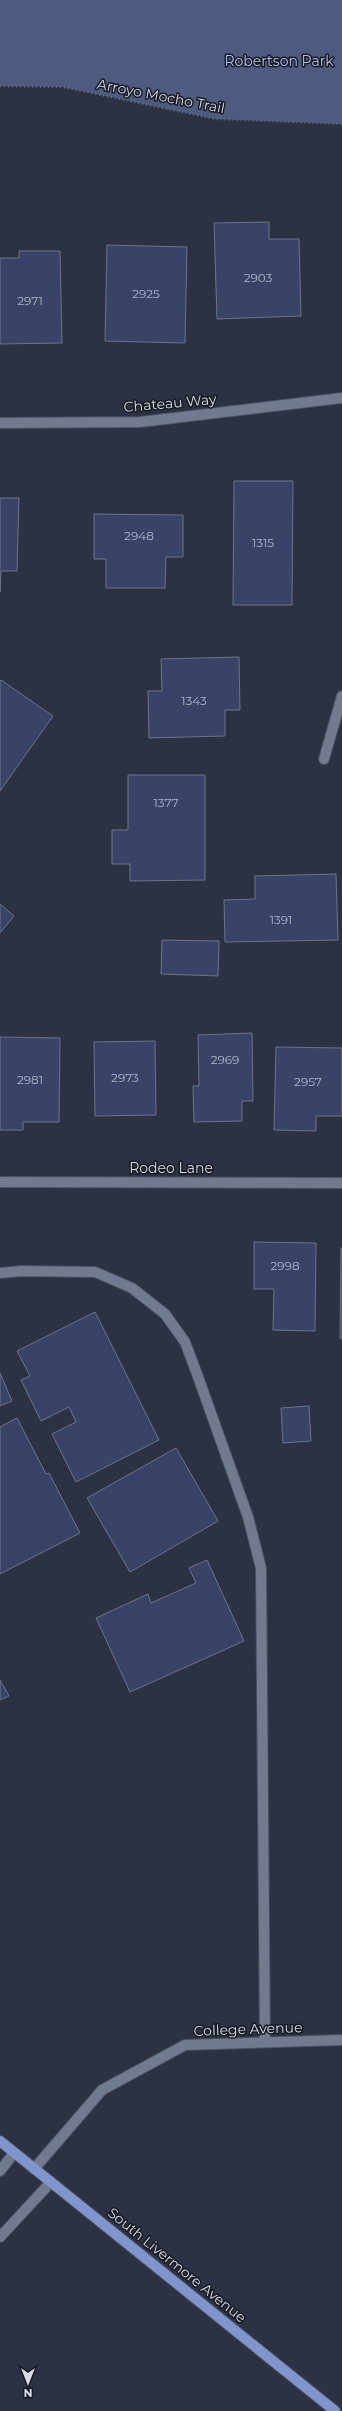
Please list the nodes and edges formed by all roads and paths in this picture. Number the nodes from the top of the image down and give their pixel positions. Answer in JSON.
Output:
{"nodes":[{"id":1,"x":0,"y":86,"type":"edge"},
{"id":2,"x":342,"y":124,"type":"edge"},
{"id":3,"x":342,"y":398,"type":"edge"},
{"id":4,"x":0,"y":423,"type":"edge"},
{"id":5,"x":342,"y":696,"type":"edge"},
{"id":6,"x":324,"y":759,"type":"dead end"},
{"id":7,"x":0,"y":1182,"type":"edge"},
{"id":8,"x":342,"y":1183,"type":"edge"},
{"id":9,"x":0,"y":1273,"type":"edge"},
{"id":10,"x":342,"y":2040,"type":"edge"},
{"id":11,"x":265,"y":2041,"type":"junction"},
{"id":12,"x":0,"y":2141,"type":"edge"},
{"id":13,"x":14,"y":2153,"type":"junction"},
{"id":14,"x":34,"y":2169,"type":"junction"},
{"id":15,"x":0,"y":2171,"type":"edge"},
{"id":16,"x":51,"y":2182,"type":"junction"},
{"id":17,"x":0,"y":2236,"type":"edge"},
{"id":18,"x":336,"y":2411,"type":"edge"}],
"edges":[{"from":1,"to":2,"type":"path","name":"Arroyo Mocho Trail"},
{"from":3,"to":4,"type":"street","name":"Chateau Way"},
{"from":5,"to":6,"type":"street"},
{"from":7,"to":8,"type":"street","name":"Rodeo Lane"},
{"from":9,"to":11,"type":"street"},
{"from":10,"to":11,"type":"street","name":"College Avenue"},
{"from":11,"to":14,"type":"street","name":"College Avenue"},
{"from":12,"to":13,"type":"main road","name":"South Livermore Avenue"},
{"from":13,"to":14,"type":"main road","name":"South Livermore Avenue"},
{"from":13,"to":15,"type":"street"},
{"from":14,"to":16,"type":"main road","name":"South Livermore Avenue"},
{"from":16,"to":17,"type":"street"},
{"from":16,"to":18,"type":"main road","name":"South Livermore Avenue"}]}
